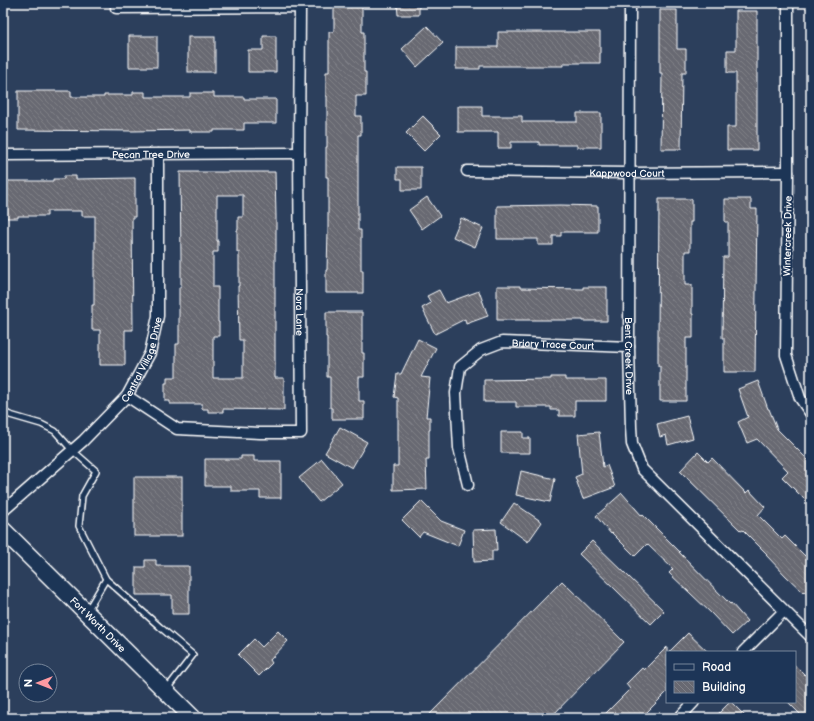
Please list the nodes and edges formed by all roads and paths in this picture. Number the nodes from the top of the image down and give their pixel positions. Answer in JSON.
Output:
{"nodes":[{"id":1,"x":630,"y":3,"type":"edge"},
{"id":2,"x":788,"y":3,"type":"edge"},
{"id":3,"x":221,"y":5,"type":"edge"},
{"id":4,"x":116,"y":8,"type":"dead end"},
{"id":5,"x":299,"y":153,"type":"junction"},
{"id":6,"x":158,"y":154,"type":"junction"},
{"id":7,"x":3,"y":155,"type":"edge"},
{"id":8,"x":467,"y":171,"type":"dead end"},
{"id":9,"x":788,"y":172,"type":"junction"},
{"id":10,"x":629,"y":174,"type":"junction"},
{"id":11,"x":629,"y":347,"type":"junction"},
{"id":12,"x":127,"y":396,"type":"junction"},
{"id":13,"x":3,"y":409,"type":"edge"},
{"id":14,"x":811,"y":414,"type":"edge"},
{"id":15,"x":72,"y":450,"type":"junction"},
{"id":16,"x":468,"y":485,"type":"dead end"},
{"id":17,"x":3,"y":511,"type":"edge"},
{"id":18,"x":3,"y":530,"type":"edge"},
{"id":19,"x":106,"y":579,"type":"junction"},
{"id":20,"x":784,"y":611,"type":"junction"},
{"id":21,"x":86,"y":612,"type":"junction"},
{"id":22,"x":811,"y":637,"type":"edge"},
{"id":23,"x":744,"y":651,"type":"edge"},
{"id":24,"x":165,"y":690,"type":"junction"},
{"id":25,"x":693,"y":703,"type":"edge"},
{"id":26,"x":193,"y":718,"type":"edge"},
{"id":27,"x":679,"y":718,"type":"edge"}],
"edges":[{"from":1,"to":10,"type":"street","name":"Bent Creek Drive"},
{"from":2,"to":9,"type":"street","name":"Wintercreek Drive"},
{"from":3,"to":4,"type":"street"},
{"from":3,"to":5,"type":"street","name":"Nora Lane"},
{"from":5,"to":6,"type":"street","name":"Pecan Tree Drive"},
{"from":5,"to":12,"type":"street","name":"Nora Lane"},
{"from":6,"to":7,"type":"street","name":"Pecan Tree Drive"},
{"from":6,"to":12,"type":"street","name":"Central Village Drive"},
{"from":8,"to":10,"type":"street","name":"Kappwood Court"},
{"from":9,"to":10,"type":"street","name":"Kappwood Court"},
{"from":9,"to":14,"type":"street","name":"Wintercreek Drive"},
{"from":10,"to":11,"type":"street","name":"Bent Creek Drive"},
{"from":11,"to":16,"type":"street","name":"Briary Trace Court"},
{"from":11,"to":20,"type":"street","name":"Bent Creek Drive"},
{"from":12,"to":15,"type":"street","name":"Central Village Drive"},
{"from":13,"to":15,"type":"lane"},
{"from":15,"to":17,"type":"street","name":"Central Village Drive"},
{"from":15,"to":19,"type":"lane"},
{"from":18,"to":21,"type":"main road","name":"Fort Worth Drive"},
{"from":19,"to":21,"type":"lane"},
{"from":19,"to":24,"type":"lane"},
{"from":20,"to":22,"type":"street","name":"Bent Creek Drive"},
{"from":20,"to":23,"type":"street"},
{"from":21,"to":24,"type":"main road","name":"Fort Worth Drive"},
{"from":24,"to":26,"type":"main road","name":"Fort Worth Drive"},
{"from":25,"to":27,"type":"street"}]}
